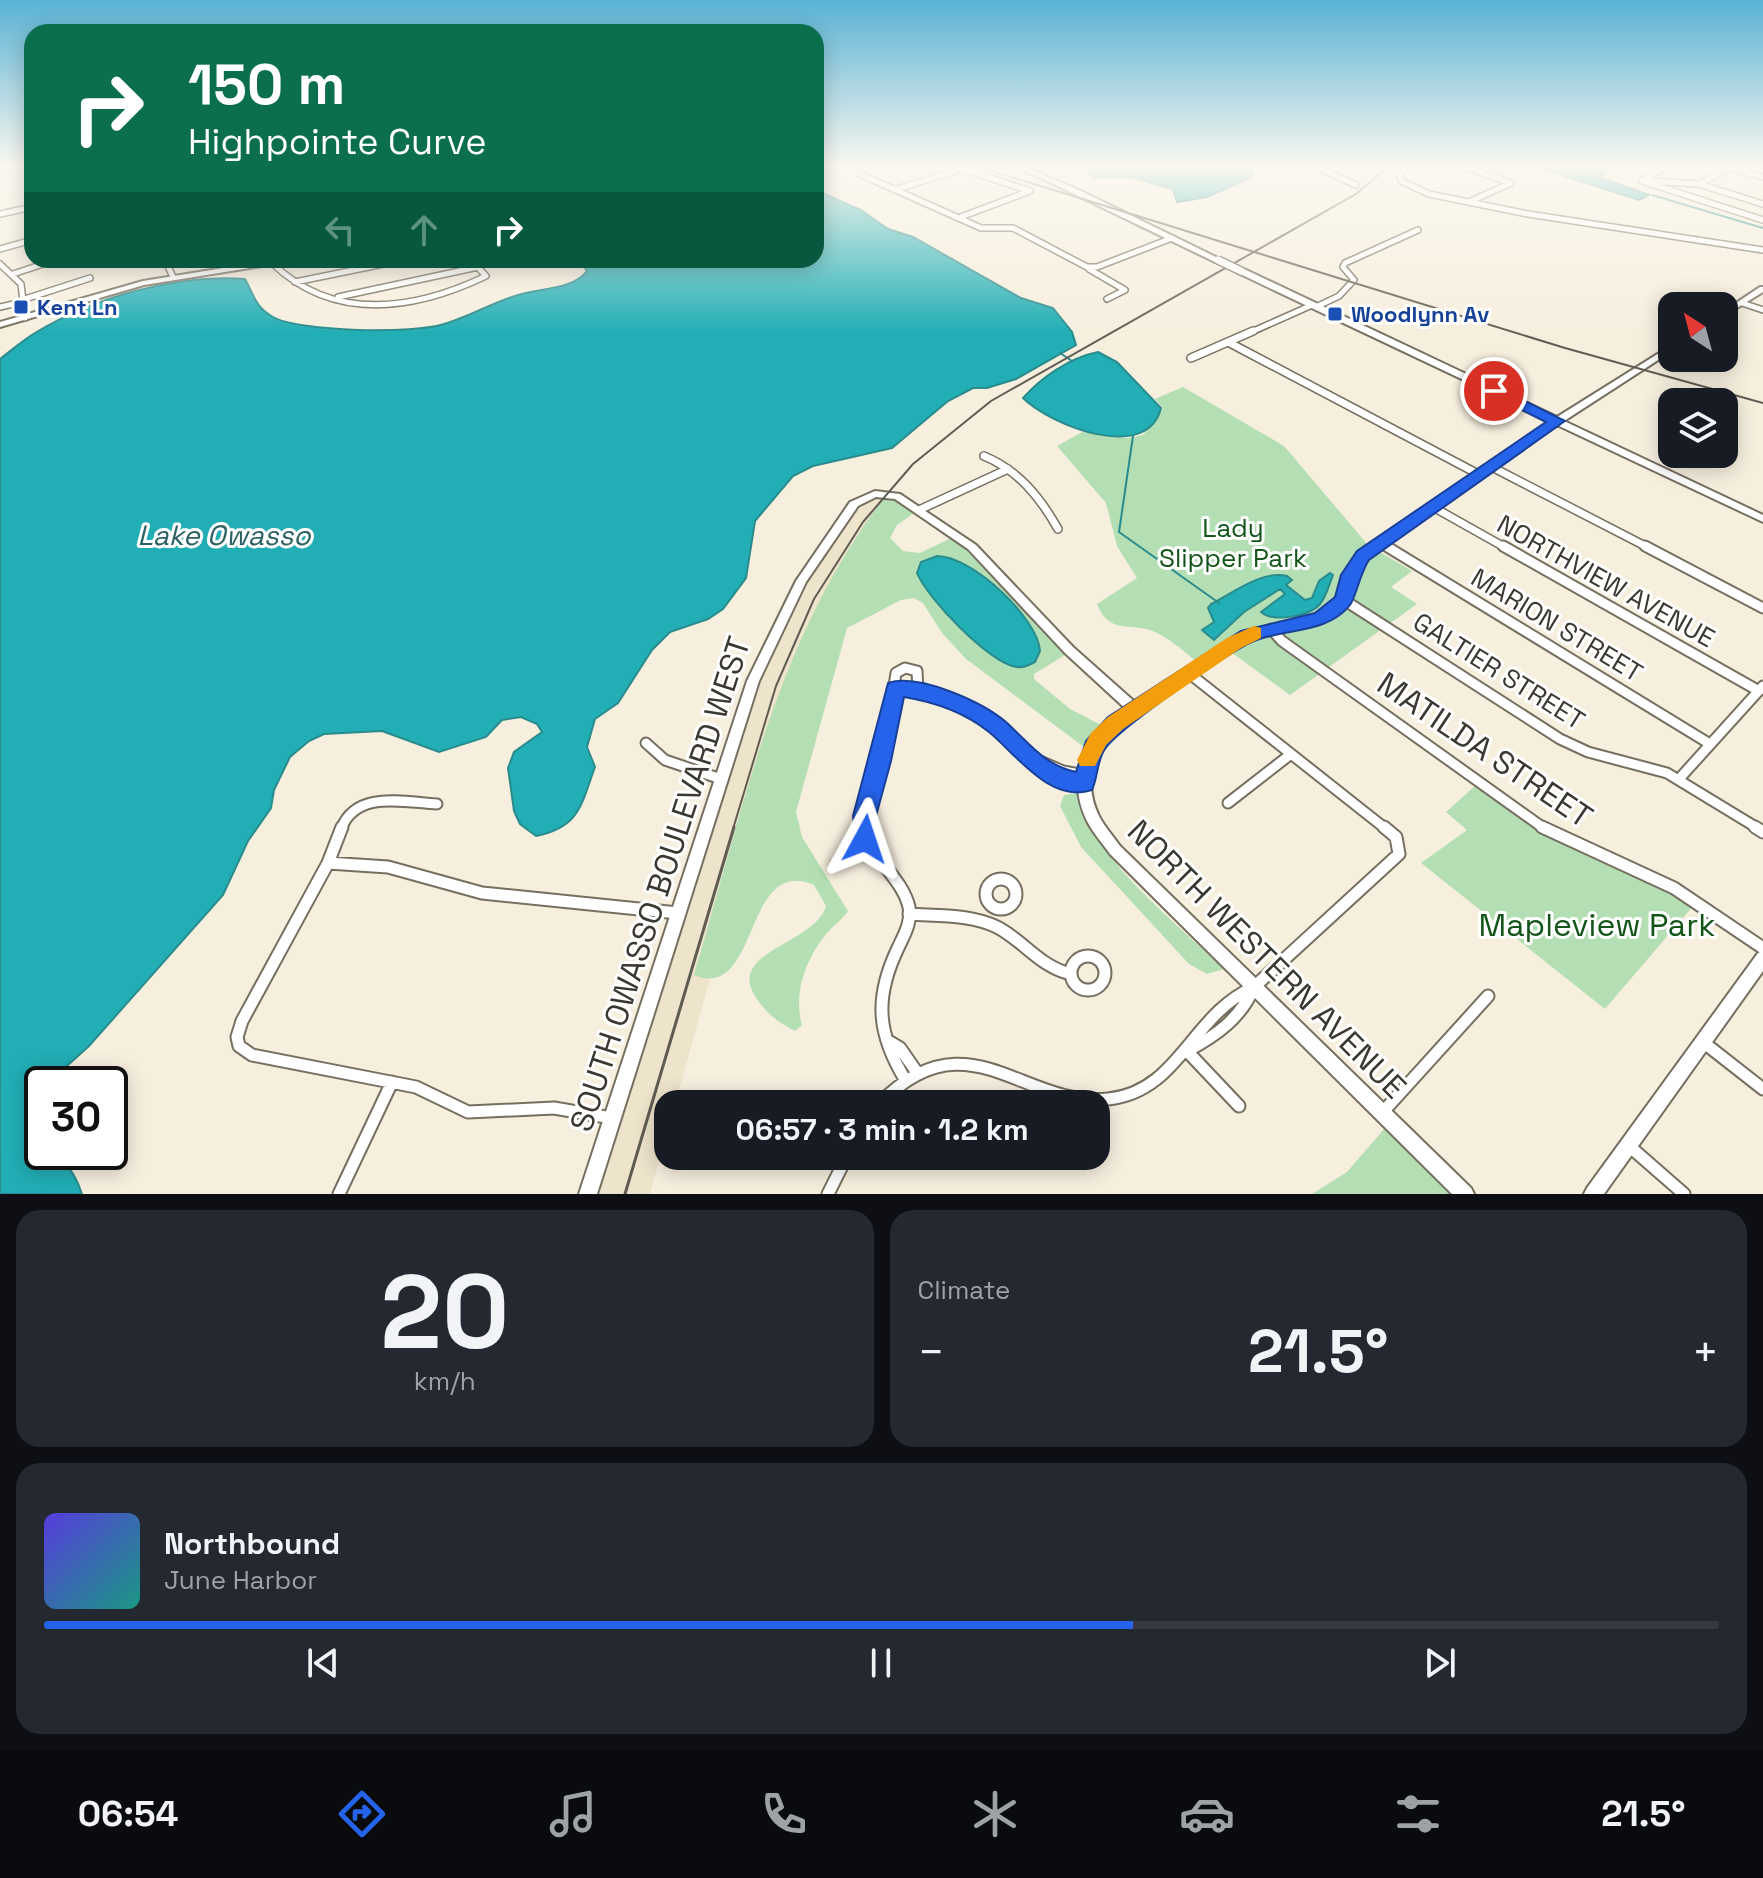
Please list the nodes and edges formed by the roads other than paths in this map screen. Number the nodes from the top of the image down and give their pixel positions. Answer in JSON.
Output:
{"nodes":[{"id":1,"x":967,"y":222,"type":"edge"},
{"id":2,"x":1139,"y":222,"type":"edge"},
{"id":3,"x":1589,"y":222,"type":"edge"},
{"id":4,"x":1418,"y":230,"type":"dead end"},
{"id":5,"x":1172,"y":238,"type":"junction"},
{"id":6,"x":24,"y":242,"type":"edge"},
{"id":7,"x":0,"y":249,"type":"edge"},
{"id":8,"x":1763,"y":250,"type":"edge"},
{"id":9,"x":0,"y":264,"type":"edge"},
{"id":10,"x":31,"y":268,"type":"edge"},
{"id":11,"x":169,"y":268,"type":"edge"},
{"id":12,"x":237,"y":268,"type":"edge"},
{"id":13,"x":278,"y":268,"type":"edge"},
{"id":14,"x":364,"y":268,"type":"edge"},
{"id":15,"x":473,"y":268,"type":"edge"},
{"id":16,"x":479,"y":268,"type":"edge"},
{"id":17,"x":1089,"y":268,"type":"junction"},
{"id":18,"x":13,"y":274,"type":"junction"},
{"id":19,"x":173,"y":277,"type":"junction"},
{"id":20,"x":90,"y":278,"type":"dead end"},
{"id":21,"x":295,"y":282,"type":"junction"},
{"id":22,"x":1763,"y":289,"type":"edge"},
{"id":23,"x":330,"y":298,"type":"junction"},
{"id":24,"x":1107,"y":299,"type":"dead end"},
{"id":25,"x":25,"y":300,"type":"junction"},
{"id":26,"x":1742,"y":303,"type":"junction"},
{"id":27,"x":1738,"y":305,"type":"edge"},
{"id":28,"x":1314,"y":306,"type":"junction"},
{"id":29,"x":0,"y":307,"type":"edge"},
{"id":30,"x":1763,"y":310,"type":"edge"},
{"id":31,"x":25,"y":318,"type":"junction"},
{"id":32,"x":0,"y":325,"type":"edge"},
{"id":33,"x":1228,"y":342,"type":"junction"},
{"id":34,"x":1658,"y":356,"type":"edge"},
{"id":35,"x":1191,"y":358,"type":"dead end"},
{"id":36,"x":1557,"y":421,"type":"junction"},
{"id":37,"x":984,"y":456,"type":"dead end"},
{"id":38,"x":1492,"y":467,"type":"junction"},
{"id":39,"x":1008,"y":469,"type":"junction"},
{"id":40,"x":1480,"y":475,"type":"junction"},
{"id":41,"x":1433,"y":507,"type":"junction"},
{"id":42,"x":919,"y":510,"type":"junction"},
{"id":43,"x":1763,"y":519,"type":"edge"},
{"id":44,"x":1058,"y":529,"type":"dead end"},
{"id":45,"x":1380,"y":543,"type":"junction"},
{"id":46,"x":1344,"y":600,"type":"junction"},
{"id":47,"x":1763,"y":608,"type":"edge"},
{"id":48,"x":1271,"y":629,"type":"junction"},
{"id":49,"x":1190,"y":674,"type":"junction"},
{"id":50,"x":895,"y":688,"type":"junction"},
{"id":51,"x":1761,"y":688,"type":"edge"},
{"id":52,"x":918,"y":691,"type":"junction"},
{"id":53,"x":1135,"y":710,"type":"junction"},
{"id":54,"x":646,"y":743,"type":"dead end"},
{"id":55,"x":1710,"y":744,"type":"junction"},
{"id":56,"x":1291,"y":754,"type":"junction"},
{"id":57,"x":721,"y":779,"type":"junction"},
{"id":58,"x":1085,"y":779,"type":"junction"},
{"id":59,"x":1679,"y":779,"type":"junction"},
{"id":60,"x":1228,"y":803,"type":"dead end"},
{"id":61,"x":437,"y":804,"type":"dead end"},
{"id":62,"x":1763,"y":832,"type":"edge"},
{"id":63,"x":328,"y":863,"type":"junction"},
{"id":64,"x":996,"y":907,"type":"dead end"},
{"id":65,"x":678,"y":913,"type":"junction"},
{"id":66,"x":909,"y":914,"type":"junction"},
{"id":67,"x":991,"y":924,"type":"junction"},
{"id":68,"x":1763,"y":948,"type":"edge"},
{"id":69,"x":1763,"y":958,"type":"edge"},
{"id":70,"x":1071,"y":974,"type":"dead end"},
{"id":71,"x":1254,"y":987,"type":"junction"},
{"id":72,"x":1488,"y":996,"type":"dead end"},
{"id":73,"x":890,"y":1042,"type":"junction"},
{"id":74,"x":1703,"y":1042,"type":"junction"},
{"id":75,"x":1187,"y":1051,"type":"junction"},
{"id":76,"x":918,"y":1074,"type":"junction"},
{"id":77,"x":906,"y":1081,"type":"junction"},
{"id":78,"x":392,"y":1082,"type":"junction"},
{"id":79,"x":1763,"y":1089,"type":"edge"},
{"id":80,"x":895,"y":1090,"type":"edge"},
{"id":81,"x":1239,"y":1106,"type":"dead end"},
{"id":82,"x":1382,"y":1113,"type":"junction"},
{"id":83,"x":612,"y":1118,"type":"junction"},
{"id":84,"x":1628,"y":1145,"type":"junction"},
{"id":85,"x":840,"y":1170,"type":"edge"},
{"id":86,"x":339,"y":1194,"type":"edge"},
{"id":87,"x":588,"y":1194,"type":"edge"},
{"id":88,"x":828,"y":1194,"type":"edge"},
{"id":89,"x":1465,"y":1194,"type":"edge"},
{"id":90,"x":1593,"y":1194,"type":"edge"},
{"id":91,"x":1684,"y":1194,"type":"edge"}],
"edges":[{"from":1,"to":17,"type":"street"},
{"from":2,"to":5,"type":"street"},
{"from":3,"to":8,"type":"street"},
{"from":4,"to":28,"type":"street"},
{"from":5,"to":17,"type":"street"},
{"from":5,"to":28,"type":"street","bridge":true},
{"from":6,"to":7,"type":"street"},
{"from":9,"to":18,"type":"street"},
{"from":10,"to":18,"type":"street"},
{"from":11,"to":19,"type":"street"},
{"from":12,"to":19,"type":"street"},
{"from":13,"to":21,"type":"street"},
{"from":14,"to":21,"type":"street"},
{"from":15,"to":23,"type":"street"},
{"from":16,"to":23,"type":"street"},
{"from":17,"to":24,"type":"street"},
{"from":18,"to":25,"type":"street"},
{"from":19,"to":31,"type":"street"},
{"from":20,"to":25,"type":"street"},
{"from":21,"to":23,"type":"street"},
{"from":22,"to":26,"type":"street"},
{"from":25,"to":29,"type":"street"},
{"from":25,"to":31,"type":"street"},
{"from":26,"to":27,"type":"street"},
{"from":26,"to":30,"type":"street"},
{"from":28,"to":33,"type":"street"},
{"from":28,"to":36,"type":"street"},
{"from":31,"to":32,"type":"street"},
{"from":33,"to":35,"type":"street"},
{"from":33,"to":40,"type":"street"},
{"from":34,"to":36,"type":"street"},
{"from":36,"to":38,"type":"street"},
{"from":36,"to":43,"type":"street"},
{"from":37,"to":39,"type":"street"},
{"from":38,"to":40,"type":"street"},
{"from":38,"to":47,"type":"street"},
{"from":39,"to":42,"type":"street"},
{"from":39,"to":44,"type":"street"},
{"from":40,"to":41,"type":"street"},
{"from":41,"to":45,"type":"street"},
{"from":41,"to":51,"type":"street","name":"NORTHVIEW AVENUE"},
{"from":42,"to":53,"type":"street"},
{"from":42,"to":57,"type":"street","name":"SOUTH OWASSO BOULEVARD WEST"},
{"from":45,"to":46,"type":"street"},
{"from":45,"to":55,"type":"street","name":"MARION STREET"},
{"from":46,"to":48,"type":"street"},
{"from":46,"to":59,"type":"street","name":"GALTIER STREET"},
{"from":48,"to":49,"type":"street"},
{"from":48,"to":68,"type":"street","name":"MATILDA STREET"},
{"from":49,"to":53,"type":"street"},
{"from":49,"to":56,"type":"street"},
{"from":50,"to":52,"type":"street"},
{"from":50,"to":52,"type":"street"},
{"from":50,"to":66,"type":"street"},
{"from":51,"to":55,"type":"street"},
{"from":52,"to":58,"type":"street"},
{"from":53,"to":58,"type":"street"},
{"from":54,"to":57,"type":"street"},
{"from":55,"to":59,"type":"street"},
{"from":56,"to":60,"type":"street"},
{"from":56,"to":71,"type":"street"},
{"from":57,"to":65,"type":"street","name":"SOUTH OWASSO BOULEVARD WEST"},
{"from":58,"to":71,"type":"street","name":"NORTH WESTERN AVENUE"},
{"from":59,"to":62,"type":"street","name":"GALTIER STREET"},
{"from":61,"to":63,"type":"street"},
{"from":63,"to":65,"type":"street"},
{"from":63,"to":78,"type":"street"},
{"from":64,"to":67,"type":"street"},
{"from":65,"to":83,"type":"street","name":"SOUTH OWASSO BOULEVARD WEST"},
{"from":66,"to":67,"type":"street"},
{"from":66,"to":73,"type":"street"},
{"from":67,"to":70,"type":"street"},
{"from":69,"to":74,"type":"street"},
{"from":71,"to":75,"type":"street"},
{"from":71,"to":82,"type":"street","name":"NORTH WESTERN AVENUE"},
{"from":72,"to":82,"type":"street"},
{"from":73,"to":76,"type":"street"},
{"from":73,"to":77,"type":"street"},
{"from":74,"to":79,"type":"street"},
{"from":74,"to":84,"type":"street"},
{"from":75,"to":76,"type":"street"},
{"from":75,"to":81,"type":"street"},
{"from":76,"to":77,"type":"street"},
{"from":77,"to":80,"type":"street"},
{"from":78,"to":83,"type":"street"},
{"from":78,"to":86,"type":"street"},
{"from":82,"to":89,"type":"street","name":"NORTH WESTERN AVENUE"},
{"from":83,"to":87,"type":"street","name":"SOUTH OWASSO BOULEVARD WEST"},
{"from":84,"to":90,"type":"street"},
{"from":84,"to":91,"type":"street"},
{"from":85,"to":88,"type":"street"}]}
